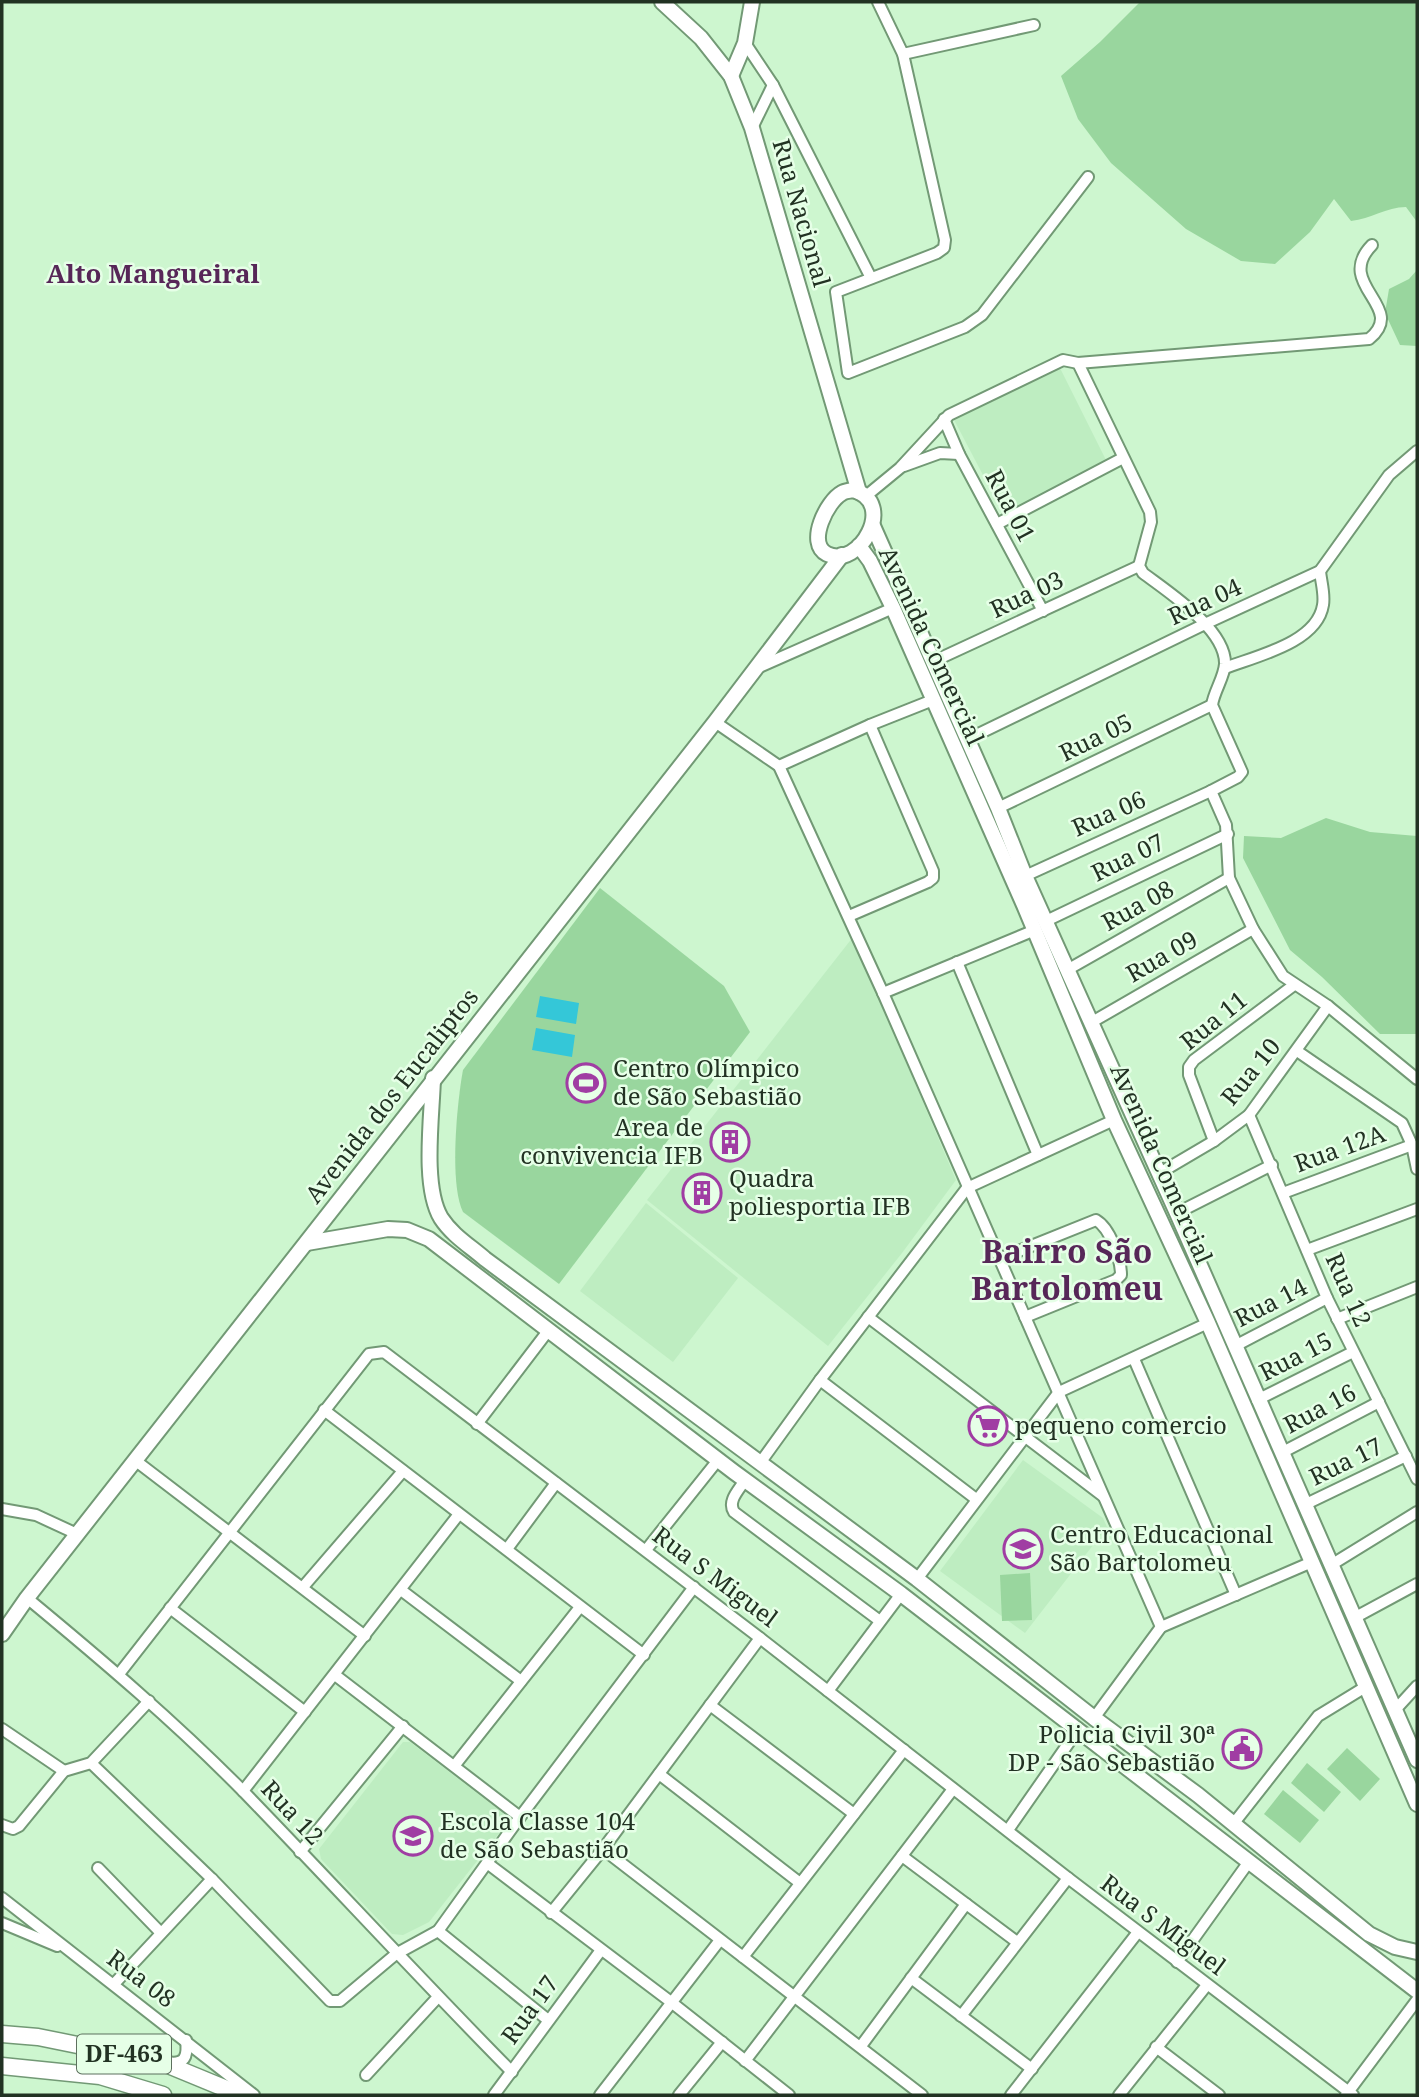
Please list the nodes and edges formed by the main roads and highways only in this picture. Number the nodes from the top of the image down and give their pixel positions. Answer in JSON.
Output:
{"nodes":[{"id":1,"x":2,"y":2034,"type":"edge"},
{"id":2,"x":38,"y":2038,"type":"junction"},
{"id":3,"x":2,"y":2066,"type":"edge"},
{"id":4,"x":30,"y":2068,"type":"junction"},
{"id":5,"x":163,"y":2095,"type":"edge"},
{"id":6,"x":241,"y":2095,"type":"edge"}],
"edges":[{"from":1,"to":2,"type":"main road","number":"DF-463"},
{"from":2,"to":4,"type":"main road"},
{"from":2,"to":6,"type":"main road","number":"DF-463"},
{"from":3,"to":4,"type":"main road","number":"DF-463"},
{"from":4,"to":5,"type":"main road","number":"DF-463"}]}
